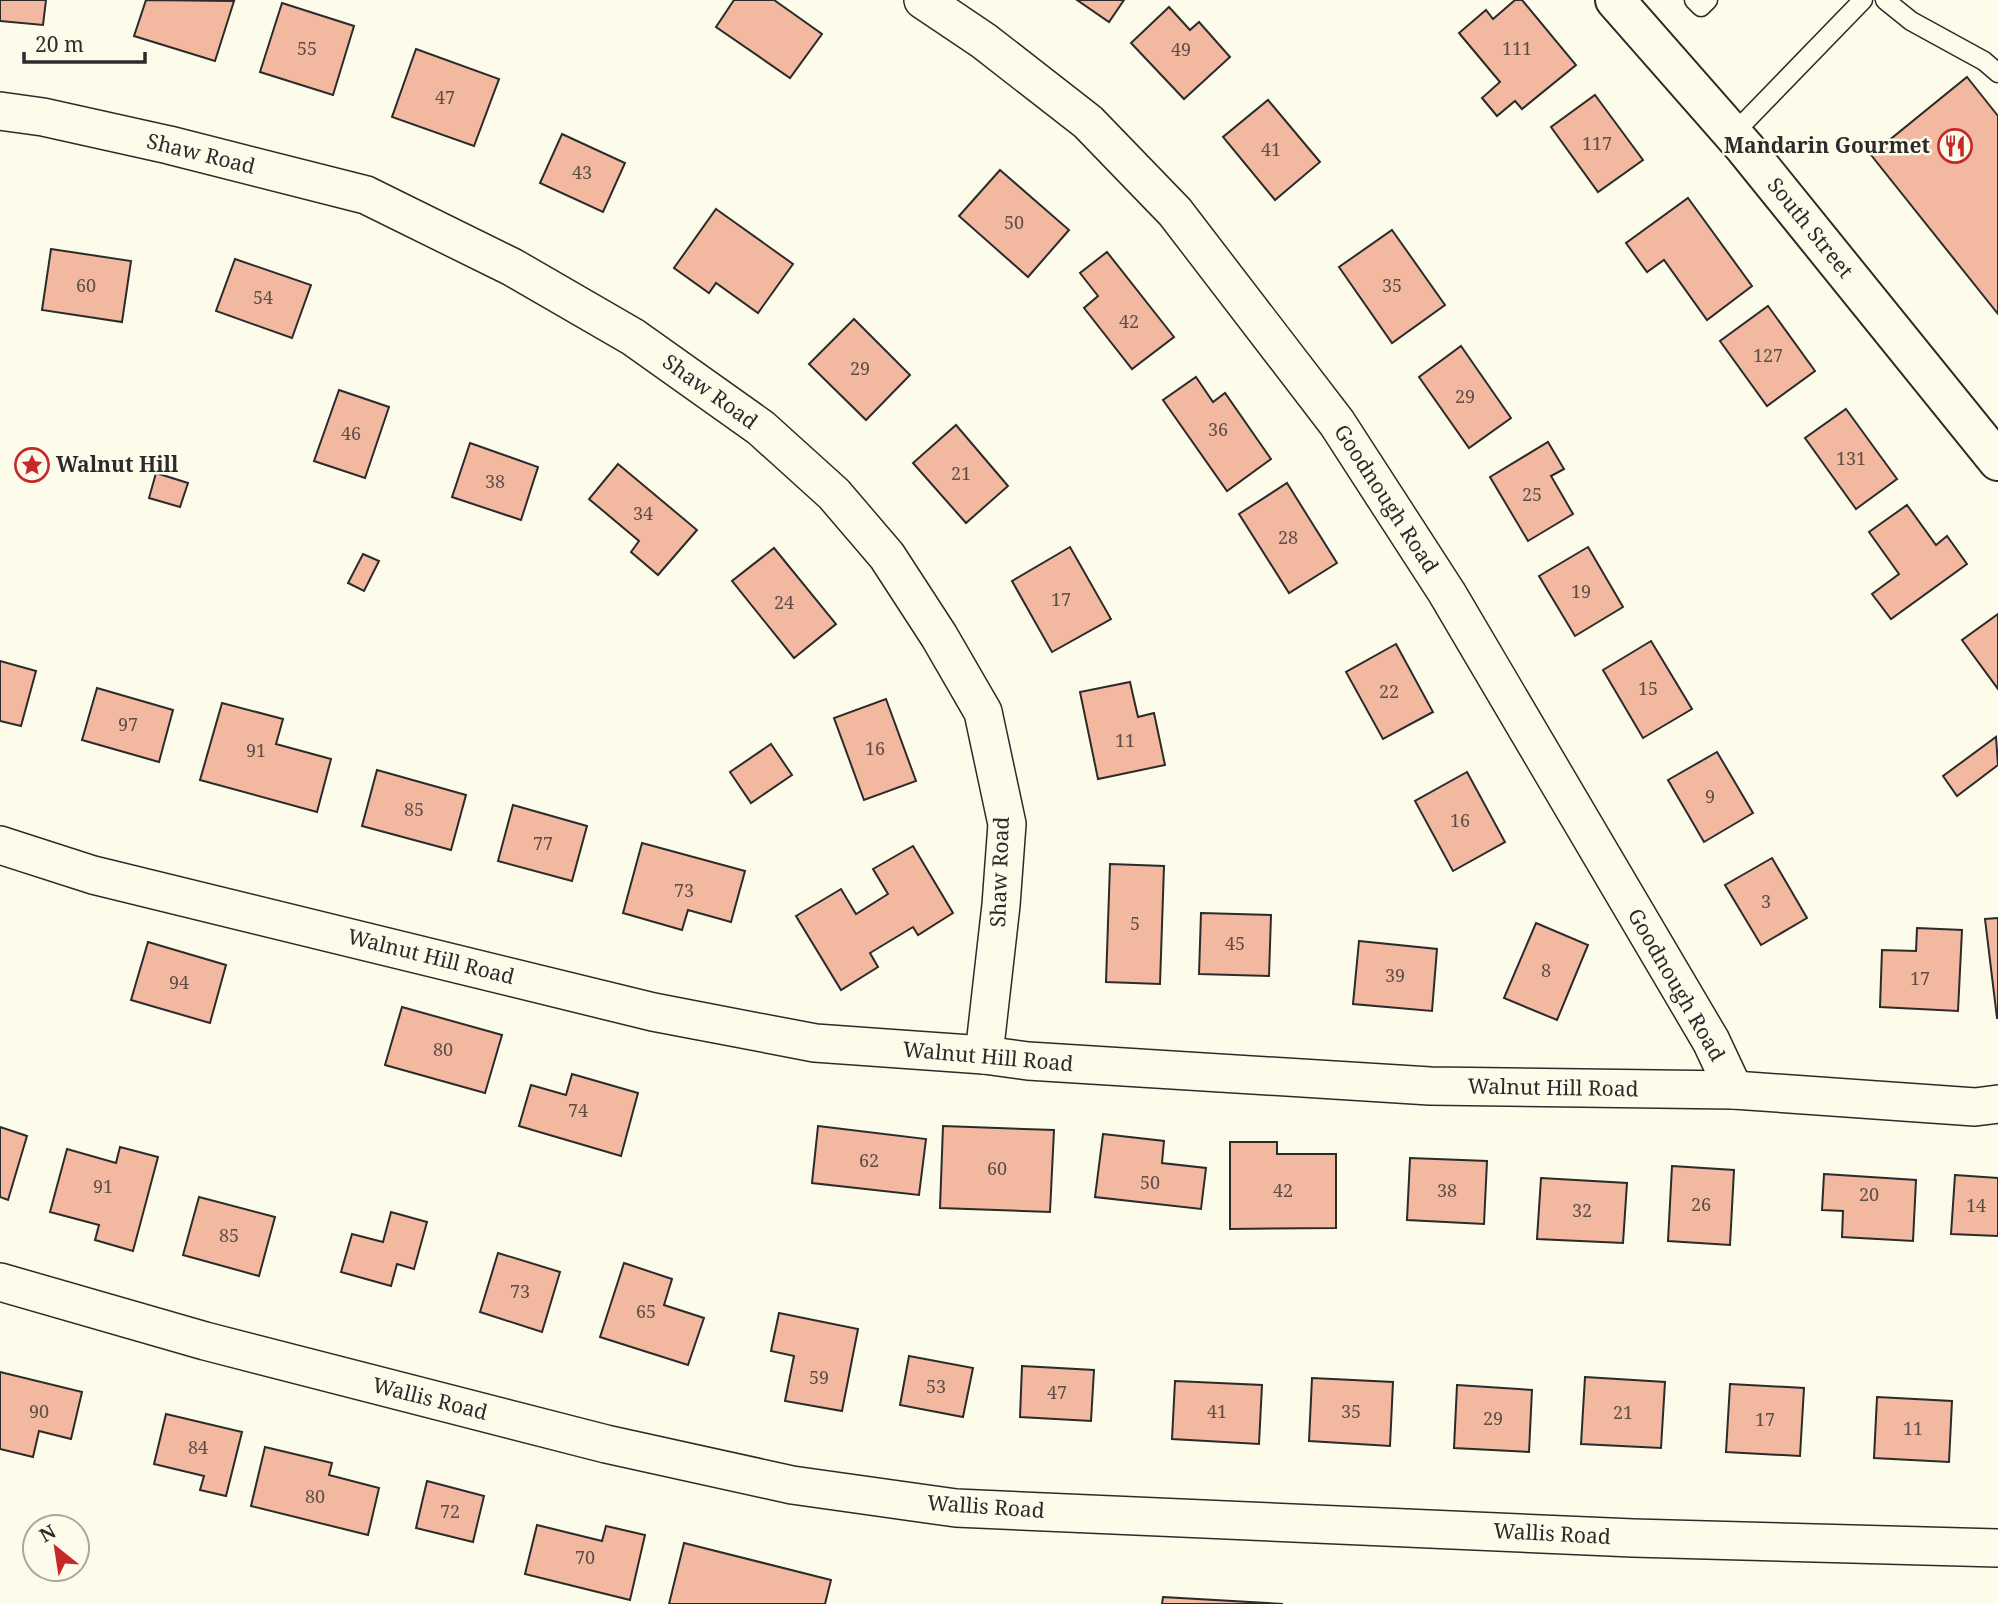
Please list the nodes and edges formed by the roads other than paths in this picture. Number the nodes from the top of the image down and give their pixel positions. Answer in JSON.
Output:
{"nodes":[{"id":1,"x":923,"y":0,"type":"edge"},
{"id":2,"x":1615,"y":0,"type":"edge"},
{"id":3,"x":1694,"y":0,"type":"edge"},
{"id":4,"x":1709,"y":0,"type":"edge"},
{"id":5,"x":1863,"y":0,"type":"edge"},
{"id":6,"x":1885,"y":0,"type":"edge"},
{"id":7,"x":1998,"y":73,"type":"edge"},
{"id":8,"x":0,"y":111,"type":"edge"},
{"id":9,"x":1734,"y":134,"type":"junction"},
{"id":10,"x":1998,"y":461,"type":"edge"},
{"id":11,"x":0,"y":845,"type":"edge"},
{"id":12,"x":984,"y":1055,"type":"junction"},
{"id":13,"x":1734,"y":1090,"type":"junction"},
{"id":14,"x":1998,"y":1104,"type":"edge"},
{"id":15,"x":0,"y":1282,"type":"edge"},
{"id":16,"x":1998,"y":1548,"type":"edge"}],
"edges":[{"from":1,"to":13,"type":"street","name":"Goodnough Road"},
{"from":2,"to":9,"type":"street","name":"South Street"},
{"from":3,"to":4,"type":"lane"},
{"from":5,"to":9,"type":"lane"},
{"from":6,"to":7,"type":"lane"},
{"from":8,"to":12,"type":"street","name":"Shaw Road"},
{"from":9,"to":10,"type":"street","name":"South Street"},
{"from":11,"to":12,"type":"street","name":"Walnut Hill Road"},
{"from":12,"to":13,"type":"street","name":"Walnut Hill Road"},
{"from":13,"to":14,"type":"street","name":"Walnut Hill Road"},
{"from":15,"to":16,"type":"street","name":"Wallis Road"}]}
